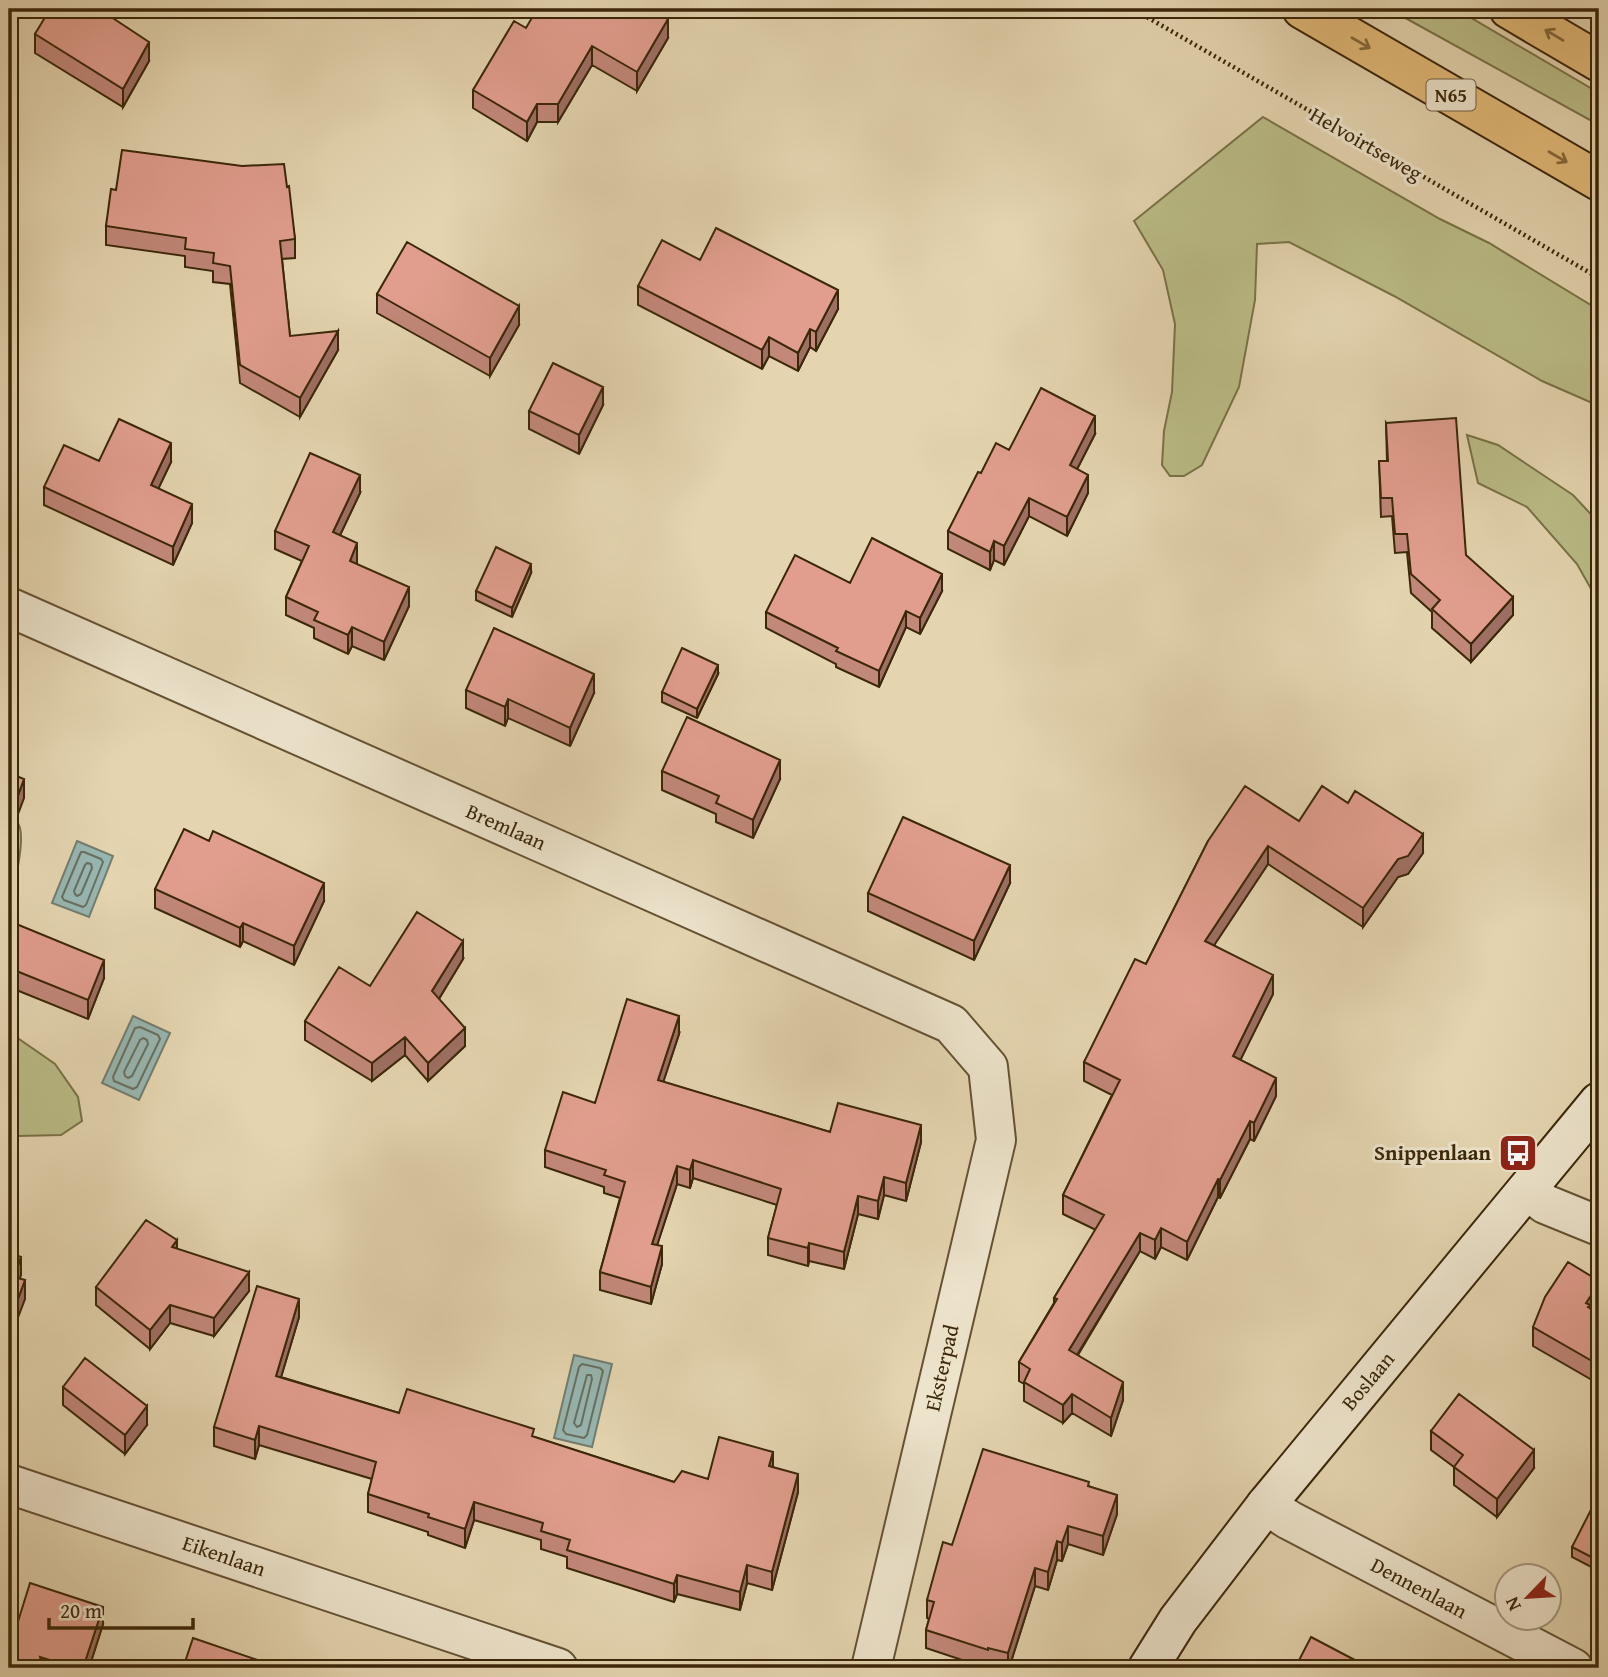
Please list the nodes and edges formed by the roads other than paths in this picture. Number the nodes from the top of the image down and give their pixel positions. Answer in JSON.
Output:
{"nodes":[{"id":1,"x":1302,"y":9,"type":"edge"},
{"id":2,"x":1509,"y":9,"type":"edge"},
{"id":3,"x":1599,"y":62,"type":"edge"},
{"id":4,"x":1599,"y":181,"type":"edge"},
{"id":5,"x":9,"y":607,"type":"edge"},
{"id":6,"x":988,"y":1066,"type":"joint"},
{"id":7,"x":1599,"y":1102,"type":"edge"},
{"id":8,"x":1527,"y":1190,"type":"junction"},
{"id":9,"x":1599,"y":1226,"type":"edge"},
{"id":10,"x":9,"y":1484,"type":"edge"},
{"id":11,"x":1265,"y":1505,"type":"junction"},
{"id":12,"x":558,"y":1668,"type":"edge"},
{"id":13,"x":872,"y":1668,"type":"edge"},
{"id":14,"x":1148,"y":1668,"type":"edge"},
{"id":15,"x":1573,"y":1668,"type":"edge"}],
"edges":[{"from":1,"to":4,"type":"main road","number":"N65","one_way":true},
{"from":3,"to":2,"type":"main road","one_way":true},
{"from":5,"to":6,"type":"street","name":"Bremlaan"},
{"from":6,"to":13,"type":"street","name":"Eksterpad"},
{"from":7,"to":8,"type":"street","name":"Boslaan"},
{"from":8,"to":9,"type":"street"},
{"from":8,"to":11,"type":"street","name":"Boslaan"},
{"from":10,"to":12,"type":"street","name":"Eikenlaan"},
{"from":11,"to":14,"type":"street","name":"Boslaan"},
{"from":11,"to":15,"type":"street","name":"Dennenlaan"}]}
